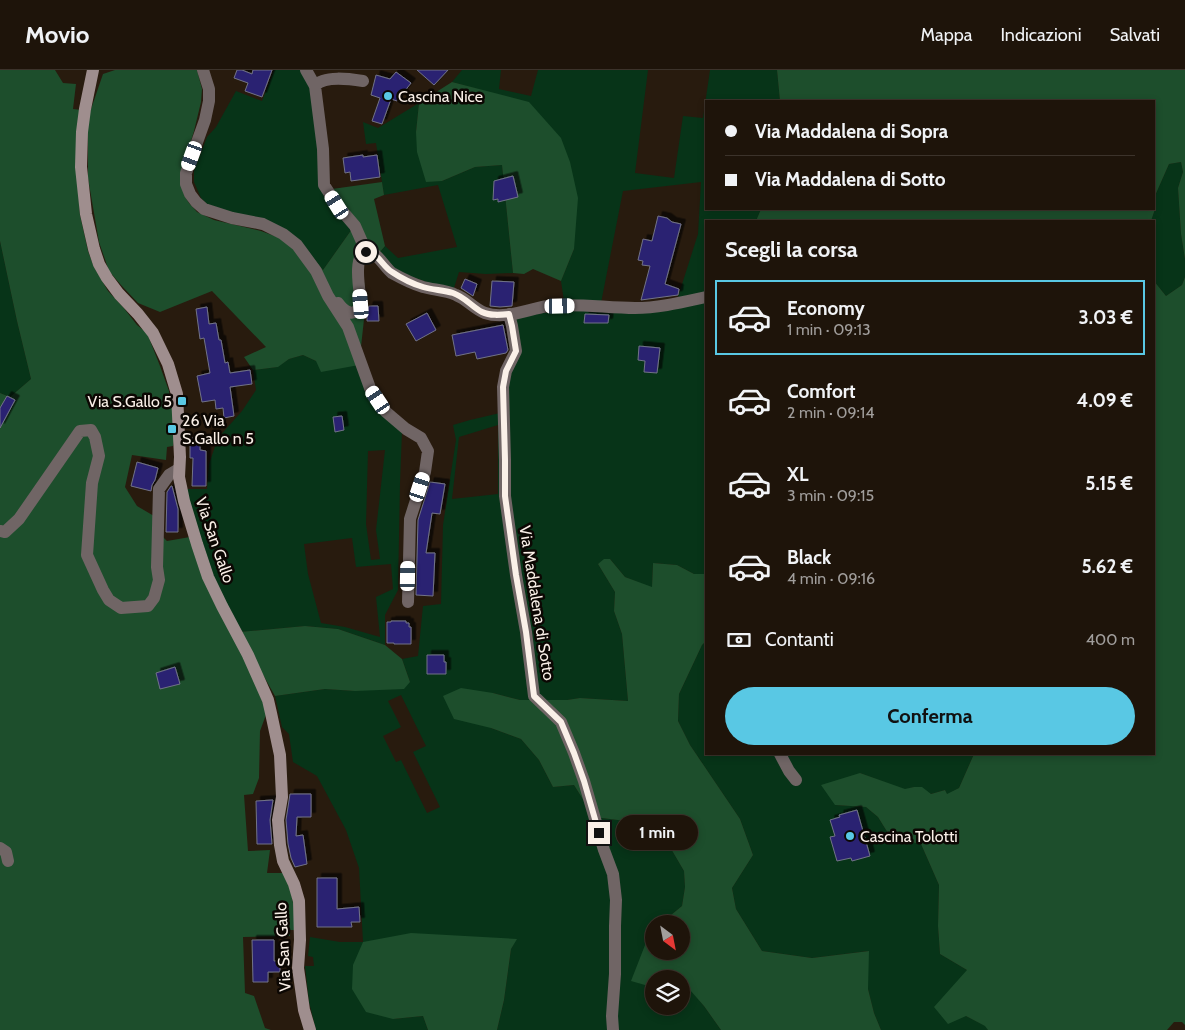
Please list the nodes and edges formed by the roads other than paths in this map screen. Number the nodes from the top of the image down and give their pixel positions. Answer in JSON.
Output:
{"nodes":[{"id":1,"x":93,"y":70,"type":"edge"},
{"id":2,"x":203,"y":70,"type":"edge"},
{"id":3,"x":306,"y":70,"type":"edge"},
{"id":4,"x":363,"y":81,"type":"dead end"},
{"id":5,"x":315,"y":86,"type":"junction"},
{"id":6,"x":366,"y":252,"type":"junction"},
{"id":7,"x":322,"y":281,"type":"junction"},
{"id":8,"x":705,"y":297,"type":"edge"},
{"id":9,"x":359,"y":309,"type":"junction"},
{"id":10,"x":509,"y":314,"type":"junction"},
{"id":11,"x":351,"y":333,"type":"junction"},
{"id":12,"x":179,"y":469,"type":"junction"},
{"id":13,"x":0,"y":531,"type":"edge"},
{"id":14,"x":408,"y":602,"type":"dead end"},
{"id":15,"x":780,"y":755,"type":"edge"},
{"id":16,"x":796,"y":780,"type":"dead end"},
{"id":17,"x":0,"y":848,"type":"edge"},
{"id":18,"x":8,"y":861,"type":"dead end"},
{"id":19,"x":310,"y":1030,"type":"edge"},
{"id":20,"x":613,"y":1030,"type":"edge"}],
"edges":[{"from":1,"to":12,"type":"street","name":"Via San Gallo"},
{"from":2,"to":7,"type":"street"},
{"from":3,"to":5,"type":"street"},
{"from":4,"to":5,"type":"street"},
{"from":5,"to":6,"type":"street"},
{"from":6,"to":9,"type":"street"},
{"from":6,"to":10,"type":"street"},
{"from":7,"to":9,"type":"street"},
{"from":7,"to":11,"type":"street"},
{"from":8,"to":10,"type":"street"},
{"from":9,"to":11,"type":"street"},
{"from":10,"to":20,"type":"street","name":"Via Maddalena di Sotto"},
{"from":11,"to":14,"type":"street"},
{"from":12,"to":13,"type":"street"},
{"from":12,"to":19,"type":"street","name":"Via San Gallo"},
{"from":15,"to":16,"type":"street"},
{"from":17,"to":18,"type":"street"}]}
